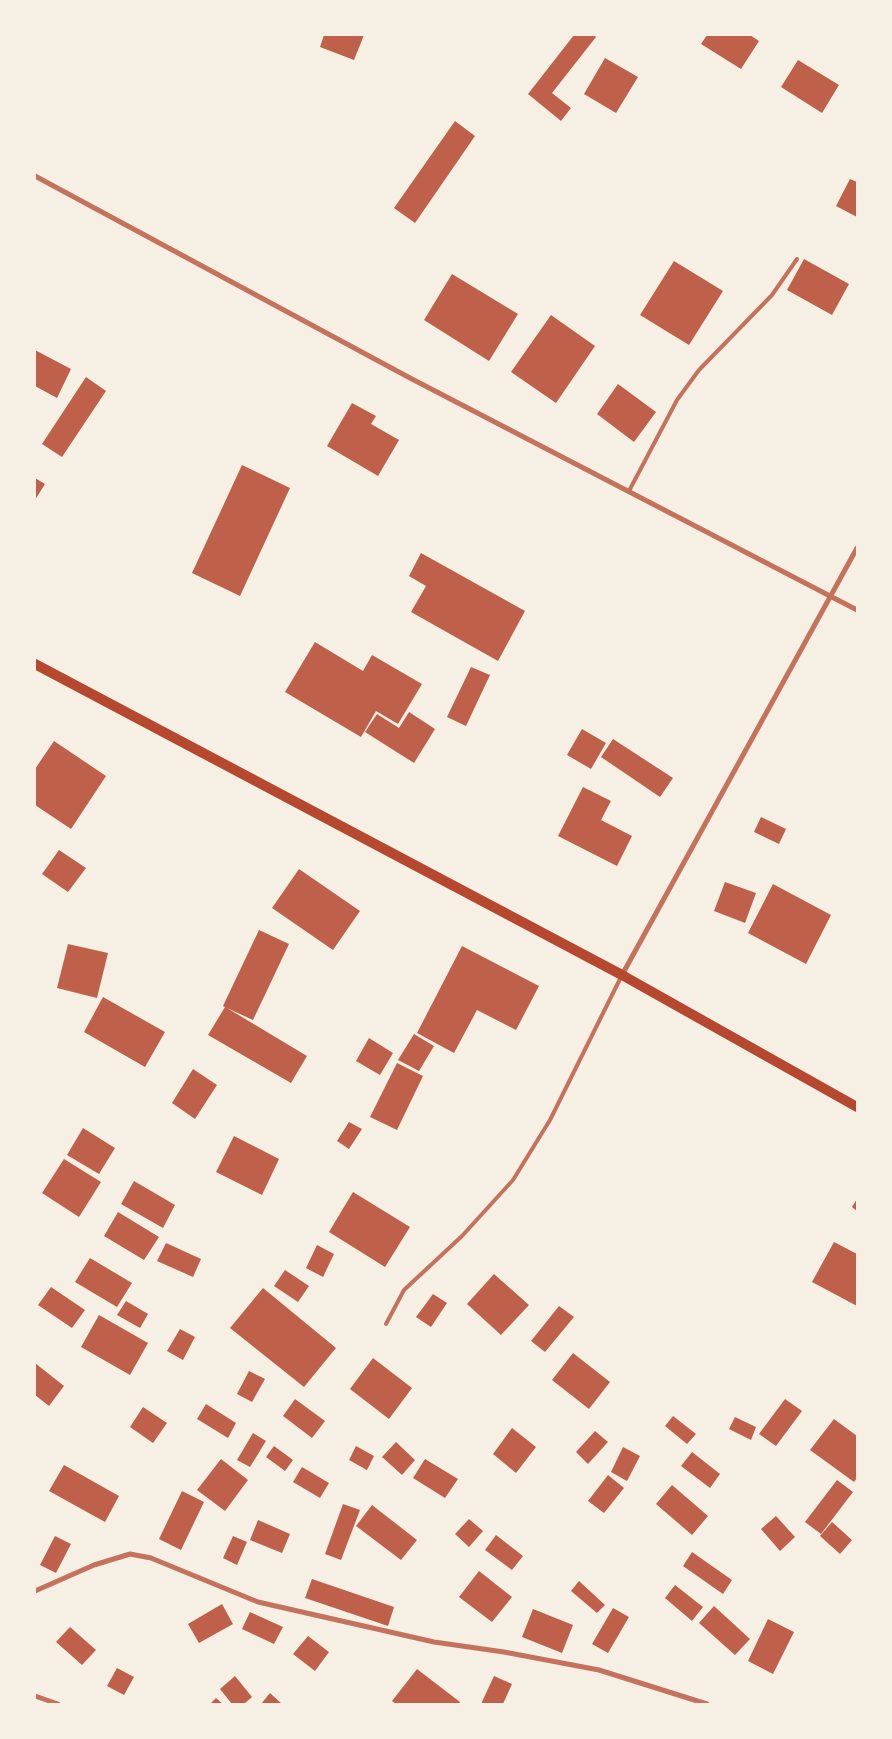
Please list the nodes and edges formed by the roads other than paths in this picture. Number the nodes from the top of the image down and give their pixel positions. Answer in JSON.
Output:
{"nodes":[{"id":1,"x":35,"y":176,"type":"edge"},
{"id":2,"x":797,"y":259,"type":"dead end"},
{"id":3,"x":629,"y":491,"type":"junction"},
{"id":4,"x":857,"y":548,"type":"edge"},
{"id":5,"x":830,"y":596,"type":"junction"},
{"id":6,"x":857,"y":610,"type":"edge"},
{"id":7,"x":35,"y":664,"type":"edge"},
{"id":8,"x":622,"y":975,"type":"junction"},
{"id":9,"x":857,"y":1107,"type":"edge"},
{"id":10,"x":386,"y":1324,"type":"dead end"},
{"id":11,"x":35,"y":1591,"type":"edge"},
{"id":12,"x":35,"y":1696,"type":"edge"},
{"id":13,"x":58,"y":1704,"type":"edge"},
{"id":14,"x":706,"y":1704,"type":"edge"}],
"edges":[{"from":1,"to":3,"type":"street"},
{"from":2,"to":3,"type":"lane"},
{"from":3,"to":5,"type":"street"},
{"from":4,"to":5,"type":"street"},
{"from":5,"to":6,"type":"street"},
{"from":5,"to":8,"type":"street"},
{"from":7,"to":8,"type":"main road"},
{"from":8,"to":9,"type":"main road"},
{"from":8,"to":10,"type":"lane"},
{"from":11,"to":14,"type":"street"},
{"from":12,"to":13,"type":"street"}]}
